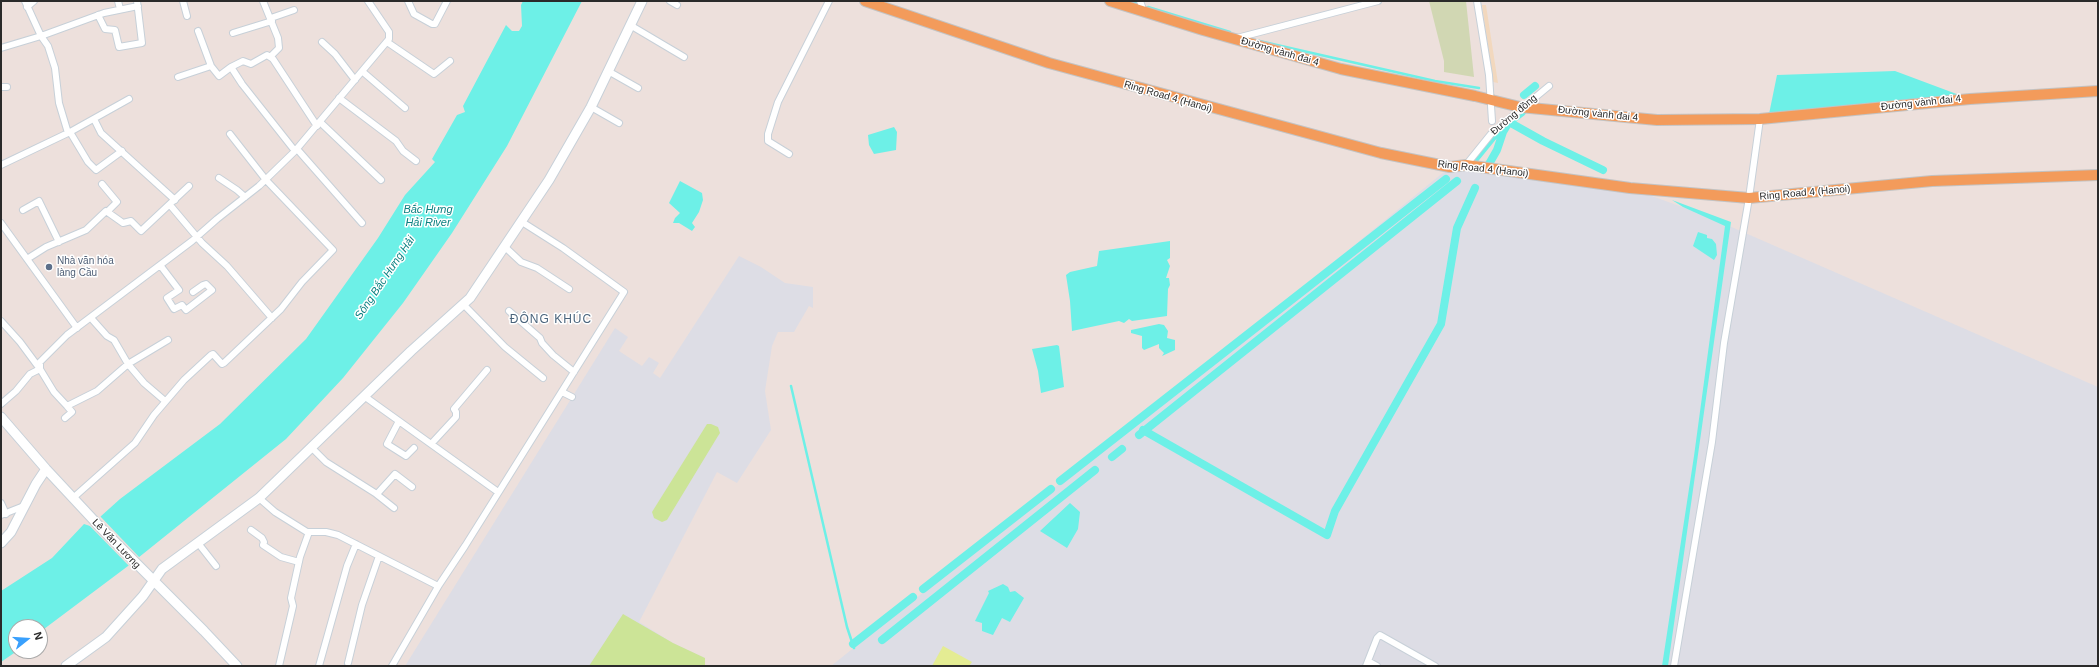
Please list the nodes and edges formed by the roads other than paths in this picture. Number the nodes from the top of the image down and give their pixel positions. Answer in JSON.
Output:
{"nodes":[{"id":1,"x":34,"y":1,"type":"edge"},
{"id":2,"x":118,"y":1,"type":"edge"},
{"id":3,"x":183,"y":1,"type":"edge"},
{"id":4,"x":263,"y":1,"type":"edge"},
{"id":5,"x":368,"y":1,"type":"edge"},
{"id":6,"x":408,"y":1,"type":"edge"},
{"id":7,"x":447,"y":1,"type":"edge"},
{"id":8,"x":642,"y":1,"type":"edge"},
{"id":9,"x":670,"y":1,"type":"edge"},
{"id":10,"x":829,"y":1,"type":"edge"},
{"id":11,"x":866,"y":1,"type":"edge"},
{"id":12,"x":1110,"y":1,"type":"edge"},
{"id":13,"x":1140,"y":1,"type":"edge"},
{"id":14,"x":1378,"y":1,"type":"edge"},
{"id":15,"x":1477,"y":1,"type":"edge"},
{"id":16,"x":138,"y":3,"type":"edge"},
{"id":17,"x":26,"y":4,"type":"edge"},
{"id":18,"x":676,"y":5,"type":"dead end"},
{"id":19,"x":120,"y":9,"type":"junction"},
{"id":20,"x":294,"y":10,"type":"dead end"},
{"id":21,"x":1144,"y":12,"type":"junction"},
{"id":22,"x":98,"y":15,"type":"junction"},
{"id":23,"x":187,"y":16,"type":"dead end"},
{"id":24,"x":271,"y":20,"type":"junction"},
{"id":25,"x":630,"y":25,"type":"junction"},
{"id":26,"x":198,"y":31,"type":"dead end"},
{"id":27,"x":233,"y":33,"type":"dead end"},
{"id":28,"x":41,"y":36,"type":"junction"},
{"id":29,"x":1233,"y":39,"type":"junction"},
{"id":30,"x":322,"y":42,"type":"dead end"},
{"id":31,"x":387,"y":42,"type":"junction"},
{"id":32,"x":1,"y":48,"type":"edge"},
{"id":33,"x":270,"y":57,"type":"junction"},
{"id":34,"x":684,"y":57,"type":"dead end"},
{"id":35,"x":450,"y":61,"type":"dead end"},
{"id":36,"x":211,"y":66,"type":"junction"},
{"id":37,"x":231,"y":67,"type":"junction"},
{"id":38,"x":608,"y":71,"type":"junction"},
{"id":39,"x":363,"y":72,"type":"junction"},
{"id":40,"x":178,"y":77,"type":"dead end"},
{"id":41,"x":355,"y":80,"type":"junction"},
{"id":42,"x":1549,"y":86,"type":"dead end"},
{"id":43,"x":638,"y":88,"type":"dead end"},
{"id":44,"x":2098,"y":91,"type":"edge"},
{"id":45,"x":340,"y":98,"type":"junction"},
{"id":46,"x":129,"y":99,"type":"dead end"},
{"id":47,"x":1490,"y":100,"type":"junction"},
{"id":48,"x":591,"y":107,"type":"junction"},
{"id":49,"x":1523,"y":107,"type":"junction"},
{"id":50,"x":405,"y":108,"type":"dead end"},
{"id":51,"x":94,"y":119,"type":"junction"},
{"id":52,"x":1760,"y":119,"type":"junction"},
{"id":53,"x":1492,"y":121,"type":"dead end"},
{"id":54,"x":619,"y":122,"type":"dead end"},
{"id":55,"x":319,"y":124,"type":"junction"},
{"id":56,"x":69,"y":132,"type":"junction"},
{"id":57,"x":230,"y":134,"type":"dead end"},
{"id":58,"x":296,"y":150,"type":"junction"},
{"id":59,"x":122,"y":151,"type":"junction"},
{"id":60,"x":789,"y":154,"type":"dead end"},
{"id":61,"x":416,"y":161,"type":"dead end"},
{"id":62,"x":1,"y":165,"type":"edge"},
{"id":63,"x":1466,"y":165,"type":"junction"},
{"id":64,"x":2098,"y":175,"type":"edge"},
{"id":65,"x":219,"y":178,"type":"dead end"},
{"id":66,"x":266,"y":180,"type":"junction"},
{"id":67,"x":381,"y":180,"type":"dead end"},
{"id":68,"x":102,"y":184,"type":"dead end"},
{"id":69,"x":189,"y":186,"type":"dead end"},
{"id":70,"x":245,"y":198,"type":"junction"},
{"id":71,"x":1749,"y":198,"type":"junction"},
{"id":72,"x":175,"y":200,"type":"junction"},
{"id":73,"x":170,"y":205,"type":"junction"},
{"id":74,"x":23,"y":210,"type":"dead end"},
{"id":75,"x":108,"y":211,"type":"junction"},
{"id":76,"x":522,"y":222,"type":"junction"},
{"id":77,"x":1,"y":223,"type":"edge"},
{"id":78,"x":362,"y":223,"type":"dead end"},
{"id":79,"x":197,"y":237,"type":"junction"},
{"id":80,"x":59,"y":242,"type":"junction"},
{"id":81,"x":505,"y":247,"type":"junction"},
{"id":82,"x":26,"y":259,"type":"junction"},
{"id":83,"x":160,"y":265,"type":"junction"},
{"id":84,"x":570,"y":289,"type":"dead end"},
{"id":85,"x":193,"y":292,"type":"dead end"},
{"id":86,"x":464,"y":305,"type":"junction"},
{"id":87,"x":509,"y":311,"type":"dead end"},
{"id":88,"x":91,"y":318,"type":"junction"},
{"id":89,"x":272,"y":318,"type":"junction"},
{"id":90,"x":1,"y":321,"type":"edge"},
{"id":91,"x":77,"y":328,"type":"junction"},
{"id":92,"x":168,"y":340,"type":"dead end"},
{"id":93,"x":128,"y":364,"type":"junction"},
{"id":94,"x":40,"y":369,"type":"junction"},
{"id":95,"x":487,"y":370,"type":"dead end"},
{"id":96,"x":574,"y":372,"type":"junction"},
{"id":97,"x":543,"y":378,"type":"dead end"},
{"id":98,"x":562,"y":392,"type":"junction"},
{"id":99,"x":364,"y":396,"type":"junction"},
{"id":100,"x":572,"y":397,"type":"dead end"},
{"id":101,"x":165,"y":401,"type":"junction"},
{"id":102,"x":1,"y":404,"type":"edge"},
{"id":103,"x":67,"y":406,"type":"junction"},
{"id":104,"x":1,"y":417,"type":"edge"},
{"id":105,"x":66,"y":418,"type":"dead end"},
{"id":106,"x":399,"y":421,"type":"junction"},
{"id":107,"x":432,"y":443,"type":"junction"},
{"id":108,"x":312,"y":448,"type":"junction"},
{"id":109,"x":414,"y":448,"type":"dead end"},
{"id":110,"x":46,"y":469,"type":"junction"},
{"id":111,"x":412,"y":487,"type":"dead end"},
{"id":112,"x":498,"y":492,"type":"junction"},
{"id":113,"x":377,"y":494,"type":"junction"},
{"id":114,"x":73,"y":498,"type":"junction"},
{"id":115,"x":259,"y":498,"type":"junction"},
{"id":116,"x":1,"y":503,"type":"edge"},
{"id":117,"x":26,"y":505,"type":"junction"},
{"id":118,"x":394,"y":508,"type":"dead end"},
{"id":119,"x":3,"y":514,"type":"edge"},
{"id":120,"x":251,"y":530,"type":"dead end"},
{"id":121,"x":309,"y":532,"type":"junction"},
{"id":122,"x":1,"y":543,"type":"edge"},
{"id":123,"x":198,"y":543,"type":"junction"},
{"id":124,"x":356,"y":544,"type":"junction"},
{"id":125,"x":379,"y":556,"type":"junction"},
{"id":126,"x":299,"y":562,"type":"junction"},
{"id":127,"x":216,"y":566,"type":"dead end"},
{"id":128,"x":154,"y":581,"type":"junction"},
{"id":129,"x":438,"y":586,"type":"junction"},
{"id":130,"x":348,"y":663,"type":"dead end"},
{"id":131,"x":1367,"y":664,"type":"edge"},
{"id":132,"x":66,"y":666,"type":"edge"},
{"id":133,"x":237,"y":666,"type":"edge"},
{"id":134,"x":279,"y":666,"type":"edge"},
{"id":135,"x":319,"y":666,"type":"edge"},
{"id":136,"x":392,"y":666,"type":"edge"},
{"id":137,"x":1376,"y":666,"type":"edge"},
{"id":138,"x":1435,"y":666,"type":"edge"},
{"id":139,"x":1674,"y":666,"type":"edge"}],
"edges":[{"from":1,"to":17,"type":"street"},
{"from":2,"to":19,"type":"street"},
{"from":3,"to":23,"type":"street"},
{"from":4,"to":24,"type":"street"},
{"from":5,"to":31,"type":"street"},
{"from":6,"to":7,"type":"street"},
{"from":8,"to":25,"type":"street"},
{"from":9,"to":18,"type":"street"},
{"from":10,"to":60,"type":"street"},
{"from":11,"to":63,"type":"main road","name":"Ring Road 4 (Hanoi)"},
{"from":12,"to":21,"type":"main road","name":"Đường vành đai 4"},
{"from":13,"to":21,"type":"street"},
{"from":14,"to":29,"type":"street"},
{"from":15,"to":47,"type":"street"},
{"from":16,"to":19,"type":"street"},
{"from":16,"to":22,"type":"street"},
{"from":17,"to":28,"type":"street"},
{"from":19,"to":22,"type":"street"},
{"from":20,"to":24,"type":"street"},
{"from":21,"to":29,"type":"main road","name":"Đường vành đai 4"},
{"from":22,"to":28,"type":"street"},
{"from":24,"to":27,"type":"street"},
{"from":24,"to":33,"type":"street"},
{"from":25,"to":34,"type":"street"},
{"from":25,"to":38,"type":"street"},
{"from":26,"to":36,"type":"street"},
{"from":28,"to":32,"type":"street"},
{"from":28,"to":56,"type":"street"},
{"from":29,"to":47,"type":"main road","name":"Đường vành đai 4"},
{"from":30,"to":41,"type":"street"},
{"from":31,"to":35,"type":"street"},
{"from":31,"to":39,"type":"street"},
{"from":33,"to":37,"type":"street"},
{"from":33,"to":55,"type":"street"},
{"from":36,"to":37,"type":"street"},
{"from":36,"to":40,"type":"street"},
{"from":37,"to":58,"type":"street"},
{"from":38,"to":43,"type":"street"},
{"from":38,"to":48,"type":"street"},
{"from":39,"to":41,"type":"street"},
{"from":39,"to":50,"type":"street"},
{"from":41,"to":45,"type":"street"},
{"from":42,"to":49,"type":"street","name":"Đường đồng"},
{"from":44,"to":52,"type":"main road","name":"Đường vành đai 4"},
{"from":45,"to":55,"type":"street"},
{"from":45,"to":61,"type":"street"},
{"from":46,"to":51,"type":"street"},
{"from":47,"to":49,"type":"main road","name":"Đường vành đai 4"},
{"from":47,"to":53,"type":"street"},
{"from":48,"to":54,"type":"street"},
{"from":48,"to":76,"type":"street"},
{"from":49,"to":52,"type":"main road","name":"Đường vành đai 4"},
{"from":49,"to":63,"type":"street","name":"Đường đồng"},
{"from":51,"to":56,"type":"street"},
{"from":51,"to":59,"type":"street"},
{"from":52,"to":71,"type":"street"},
{"from":55,"to":58,"type":"street"},
{"from":55,"to":67,"type":"street"},
{"from":56,"to":59,"type":"street"},
{"from":56,"to":62,"type":"street"},
{"from":57,"to":66,"type":"street"},
{"from":58,"to":66,"type":"street"},
{"from":58,"to":78,"type":"street"},
{"from":59,"to":72,"type":"street"},
{"from":63,"to":71,"type":"main road","name":"Ring Road 4 (Hanoi)"},
{"from":64,"to":71,"type":"main road","name":"Ring Road 4 (Hanoi)"},
{"from":65,"to":70,"type":"street"},
{"from":66,"to":70,"type":"street"},
{"from":66,"to":89,"type":"street"},
{"from":68,"to":75,"type":"street"},
{"from":69,"to":72,"type":"street"},
{"from":70,"to":79,"type":"street"},
{"from":71,"to":139,"type":"street"},
{"from":72,"to":73,"type":"street"},
{"from":73,"to":75,"type":"street"},
{"from":73,"to":79,"type":"street"},
{"from":74,"to":80,"type":"street"},
{"from":75,"to":80,"type":"street"},
{"from":76,"to":81,"type":"street"},
{"from":76,"to":96,"type":"street"},
{"from":77,"to":82,"type":"street"},
{"from":79,"to":83,"type":"street"},
{"from":79,"to":89,"type":"street"},
{"from":80,"to":82,"type":"street"},
{"from":81,"to":84,"type":"street"},
{"from":81,"to":86,"type":"street"},
{"from":82,"to":91,"type":"street"},
{"from":83,"to":85,"type":"street"},
{"from":83,"to":88,"type":"street"},
{"from":86,"to":97,"type":"street"},
{"from":86,"to":99,"type":"street"},
{"from":87,"to":96,"type":"street"},
{"from":88,"to":91,"type":"street"},
{"from":88,"to":93,"type":"street"},
{"from":89,"to":101,"type":"street"},
{"from":90,"to":94,"type":"street"},
{"from":91,"to":94,"type":"street"},
{"from":92,"to":93,"type":"street"},
{"from":93,"to":101,"type":"street"},
{"from":93,"to":103,"type":"street"},
{"from":94,"to":102,"type":"street"},
{"from":94,"to":103,"type":"street"},
{"from":95,"to":107,"type":"street"},
{"from":96,"to":98,"type":"street"},
{"from":98,"to":100,"type":"street"},
{"from":98,"to":112,"type":"street"},
{"from":99,"to":106,"type":"street"},
{"from":99,"to":108,"type":"street"},
{"from":101,"to":114,"type":"street"},
{"from":103,"to":105,"type":"street"},
{"from":104,"to":110,"type":"street","name":"Lê Văn Lương"},
{"from":106,"to":107,"type":"street"},
{"from":106,"to":109,"type":"street"},
{"from":107,"to":112,"type":"street"},
{"from":108,"to":113,"type":"street"},
{"from":108,"to":115,"type":"street"},
{"from":110,"to":114,"type":"street","name":"Lê Văn Lương"},
{"from":110,"to":117,"type":"street"},
{"from":111,"to":113,"type":"street"},
{"from":112,"to":129,"type":"street"},
{"from":113,"to":118,"type":"street"},
{"from":114,"to":128,"type":"street","name":"Lê Văn Lương"},
{"from":115,"to":121,"type":"street"},
{"from":115,"to":123,"type":"street"},
{"from":116,"to":119,"type":"street"},
{"from":117,"to":119,"type":"street"},
{"from":117,"to":122,"type":"street"},
{"from":120,"to":126,"type":"street"},
{"from":121,"to":124,"type":"street"},
{"from":121,"to":126,"type":"street"},
{"from":123,"to":127,"type":"street"},
{"from":123,"to":128,"type":"street"},
{"from":124,"to":125,"type":"street"},
{"from":124,"to":135,"type":"street"},
{"from":125,"to":129,"type":"street"},
{"from":125,"to":130,"type":"street"},
{"from":126,"to":134,"type":"street"},
{"from":128,"to":132,"type":"street"},
{"from":128,"to":133,"type":"street","name":"Lê Văn Lương"},
{"from":129,"to":136,"type":"street"},
{"from":131,"to":137,"type":"street"},
{"from":131,"to":138,"type":"street"}]}
